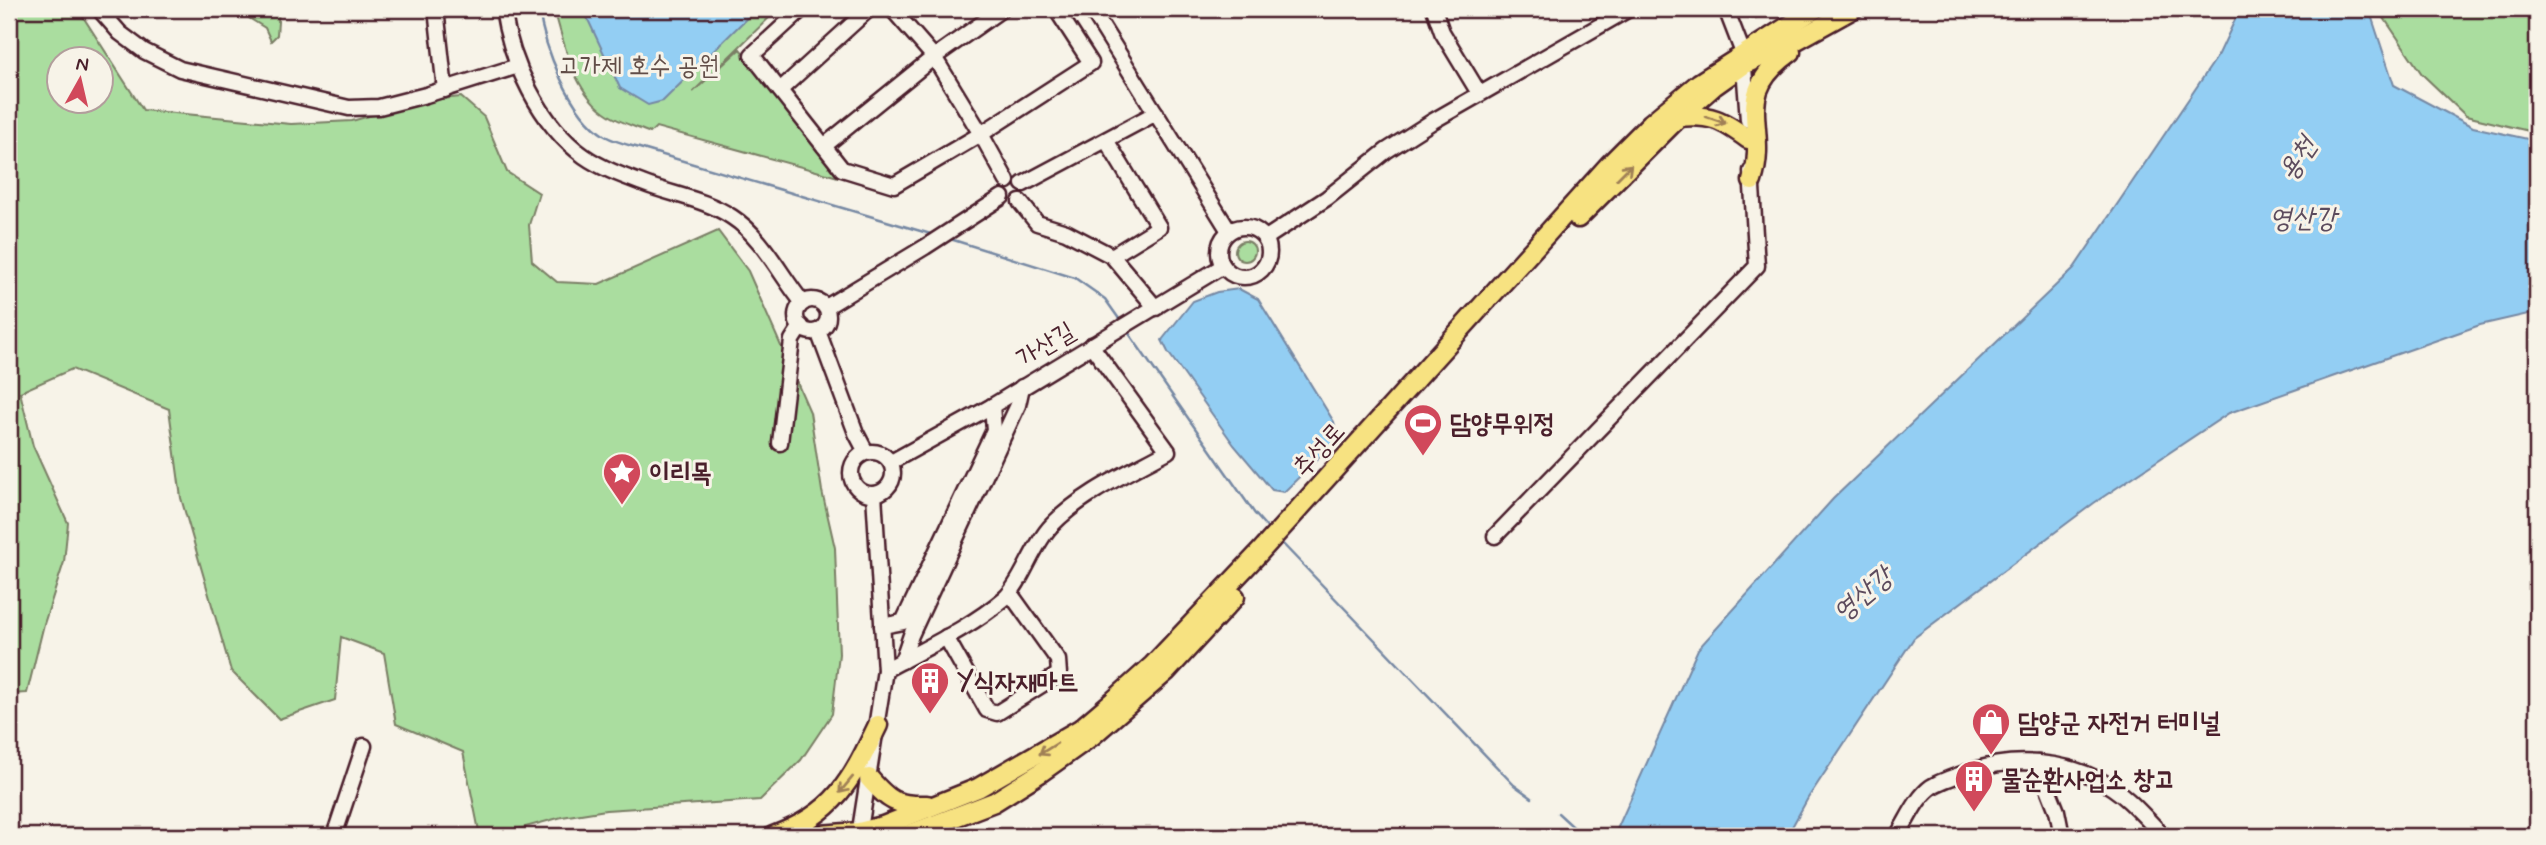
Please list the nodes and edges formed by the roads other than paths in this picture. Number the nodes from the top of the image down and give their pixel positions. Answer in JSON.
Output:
{"nodes":[{"id":1,"x":99,"y":9,"type":"edge"},
{"id":2,"x":436,"y":9,"type":"edge"},
{"id":3,"x":503,"y":9,"type":"edge"},
{"id":4,"x":802,"y":9,"type":"edge"},
{"id":5,"x":869,"y":9,"type":"edge"},
{"id":6,"x":892,"y":9,"type":"edge"},
{"id":7,"x":1002,"y":9,"type":"edge"},
{"id":8,"x":1056,"y":9,"type":"edge"},
{"id":9,"x":1091,"y":9,"type":"edge"},
{"id":10,"x":1434,"y":9,"type":"edge"},
{"id":11,"x":1629,"y":9,"type":"edge"},
{"id":12,"x":1726,"y":9,"type":"edge"},
{"id":13,"x":1815,"y":9,"type":"edge"},
{"id":14,"x":1853,"y":9,"type":"edge"},
{"id":15,"x":1866,"y":9,"type":"edge"},
{"id":16,"x":934,"y":57,"type":"junction"},
{"id":17,"x":1744,"y":59,"type":"junction"},
{"id":18,"x":519,"y":66,"type":"junction"},
{"id":19,"x":444,"y":90,"type":"junction"},
{"id":20,"x":780,"y":90,"type":"junction"},
{"id":21,"x":1479,"y":93,"type":"junction"},
{"id":22,"x":1156,"y":113,"type":"junction"},
{"id":23,"x":1679,"y":117,"type":"junction"},
{"id":24,"x":981,"y":134,"type":"junction"},
{"id":25,"x":1748,"y":139,"type":"junction"},
{"id":26,"x":1106,"y":140,"type":"junction"},
{"id":27,"x":824,"y":146,"type":"junction"},
{"id":28,"x":1007,"y":181,"type":"junction"},
{"id":29,"x":1752,"y":181,"type":"junction"},
{"id":30,"x":1023,"y":184,"type":"junction"},
{"id":31,"x":1002,"y":197,"type":"junction"},
{"id":32,"x":1020,"y":202,"type":"junction"},
{"id":33,"x":1229,"y":231,"type":"junction"},
{"id":34,"x":1266,"y":239,"type":"junction"},
{"id":35,"x":1112,"y":256,"type":"junction"},
{"id":36,"x":1223,"y":266,"type":"junction"},
{"id":37,"x":803,"y":303,"type":"junction"},
{"id":38,"x":826,"y":307,"type":"junction"},
{"id":39,"x":1156,"y":308,"type":"junction"},
{"id":40,"x":801,"y":326,"type":"junction"},
{"id":41,"x":818,"y":331,"type":"junction"},
{"id":42,"x":1091,"y":345,"type":"junction"},
{"id":43,"x":1022,"y":387,"type":"junction"},
{"id":44,"x":992,"y":406,"type":"junction"},
{"id":45,"x":780,"y":443,"type":"dead end"},
{"id":46,"x":866,"y":452,"type":"junction"},
{"id":47,"x":891,"y":462,"type":"junction"},
{"id":48,"x":874,"y":494,"type":"junction"},
{"id":49,"x":1292,"y":525,"type":"junction"},
{"id":50,"x":1495,"y":536,"type":"dead end"},
{"id":51,"x":1262,"y":558,"type":"junction"},
{"id":52,"x":1010,"y":593,"type":"junction"},
{"id":53,"x":883,"y":626,"type":"junction"},
{"id":54,"x":946,"y":637,"type":"junction"},
{"id":55,"x":902,"y":661,"type":"junction"},
{"id":56,"x":886,"y":670,"type":"junction"},
{"id":57,"x":878,"y":725,"type":"junction"},
{"id":58,"x":364,"y":746,"type":"dead end"},
{"id":59,"x":2038,"y":763,"type":"junction"},
{"id":60,"x":869,"y":778,"type":"junction"},
{"id":61,"x":938,"y":804,"type":"junction"},
{"id":62,"x":859,"y":834,"type":"edge"},
{"id":63,"x":334,"y":836,"type":"edge"},
{"id":64,"x":773,"y":836,"type":"edge"},
{"id":65,"x":807,"y":836,"type":"edge"},
{"id":66,"x":905,"y":836,"type":"edge"},
{"id":67,"x":1897,"y":836,"type":"edge"},
{"id":68,"x":2062,"y":836,"type":"edge"},
{"id":69,"x":2162,"y":836,"type":"edge"}],
"edges":[{"from":1,"to":19,"type":"street"},
{"from":2,"to":19,"type":"street"},
{"from":3,"to":18,"type":"street"},
{"from":4,"to":20,"type":"street"},
{"from":5,"to":20,"type":"street"},
{"from":6,"to":16,"type":"street"},
{"from":7,"to":16,"type":"street"},
{"from":8,"to":24,"type":"street"},
{"from":9,"to":22,"type":"street"},
{"from":10,"to":21,"type":"street"},
{"from":11,"to":21,"type":"street"},
{"from":12,"to":17,"type":"street"},
{"from":13,"to":17,"type":"main road","name":"추성로"},
{"from":14,"to":17,"type":"main road","name":"추성로"},
{"from":15,"to":29,"type":"main road"},
{"from":16,"to":24,"type":"street"},
{"from":16,"to":27,"type":"street"},
{"from":17,"to":23,"type":"main road","name":"추성로"},
{"from":17,"to":25,"type":"street"},
{"from":17,"to":49,"type":"main road","name":"추성로"},
{"from":18,"to":19,"type":"street"},
{"from":18,"to":37,"type":"street"},
{"from":20,"to":27,"type":"street"},
{"from":21,"to":34,"type":"street"},
{"from":22,"to":26,"type":"street"},
{"from":22,"to":33,"type":"street"},
{"from":23,"to":25,"type":"main road","one_way":true},
{"from":49,"to":23,"type":"main road","name":"추성로","one_way":true},
{"from":24,"to":27,"type":"street"},
{"from":24,"to":28,"type":"street"},
{"from":25,"to":29,"type":"street"},
{"from":26,"to":30,"type":"street"},
{"from":26,"to":35,"type":"street"},
{"from":28,"to":30,"type":"street"},
{"from":28,"to":31,"type":"street"},
{"from":29,"to":50,"type":"street"},
{"from":30,"to":32,"type":"street"},
{"from":31,"to":32,"type":"street"},
{"from":31,"to":38,"type":"street"},
{"from":32,"to":35,"type":"street"},
{"from":33,"to":34,"type":"street"},
{"from":33,"to":36,"type":"street"},
{"from":34,"to":36,"type":"street"},
{"from":35,"to":39,"type":"street"},
{"from":36,"to":39,"type":"street","name":"가산길"},
{"from":37,"to":38,"type":"street"},
{"from":37,"to":40,"type":"street"},
{"from":38,"to":41,"type":"street"},
{"from":39,"to":42,"type":"street","name":"가산길"},
{"from":40,"to":41,"type":"street"},
{"from":40,"to":45,"type":"street"},
{"from":41,"to":46,"type":"street"},
{"from":42,"to":43,"type":"street","name":"가산길"},
{"from":42,"to":52,"type":"street"},
{"from":43,"to":44,"type":"street","name":"가산길"},
{"from":43,"to":55,"type":"street"},
{"from":44,"to":47,"type":"street","name":"가산길"},
{"from":44,"to":53,"type":"street"},
{"from":46,"to":47,"type":"street"},
{"from":46,"to":48,"type":"street"},
{"from":47,"to":48,"type":"street"},
{"from":48,"to":53,"type":"street"},
{"from":49,"to":51,"type":"main road","name":"추성로"},
{"from":51,"to":61,"type":"main road","name":"추성로","one_way":true},
{"from":51,"to":66,"type":"main road","name":"추성로"},
{"from":52,"to":54,"type":"street"},
{"from":52,"to":54,"type":"street"},
{"from":53,"to":56,"type":"street"},
{"from":54,"to":55,"type":"street"},
{"from":55,"to":56,"type":"street"},
{"from":56,"to":57,"type":"street"},
{"from":57,"to":60,"type":"street"},
{"from":57,"to":64,"type":"main road","one_way":true},
{"from":58,"to":63,"type":"street"},
{"from":59,"to":67,"type":"street"},
{"from":59,"to":68,"type":"street"},
{"from":59,"to":69,"type":"street"},
{"from":60,"to":61,"type":"main road"},
{"from":60,"to":62,"type":"street"},
{"from":61,"to":62,"type":"main road","name":"추성로"},
{"from":62,"to":65,"type":"main road","name":"추성로"}]}
